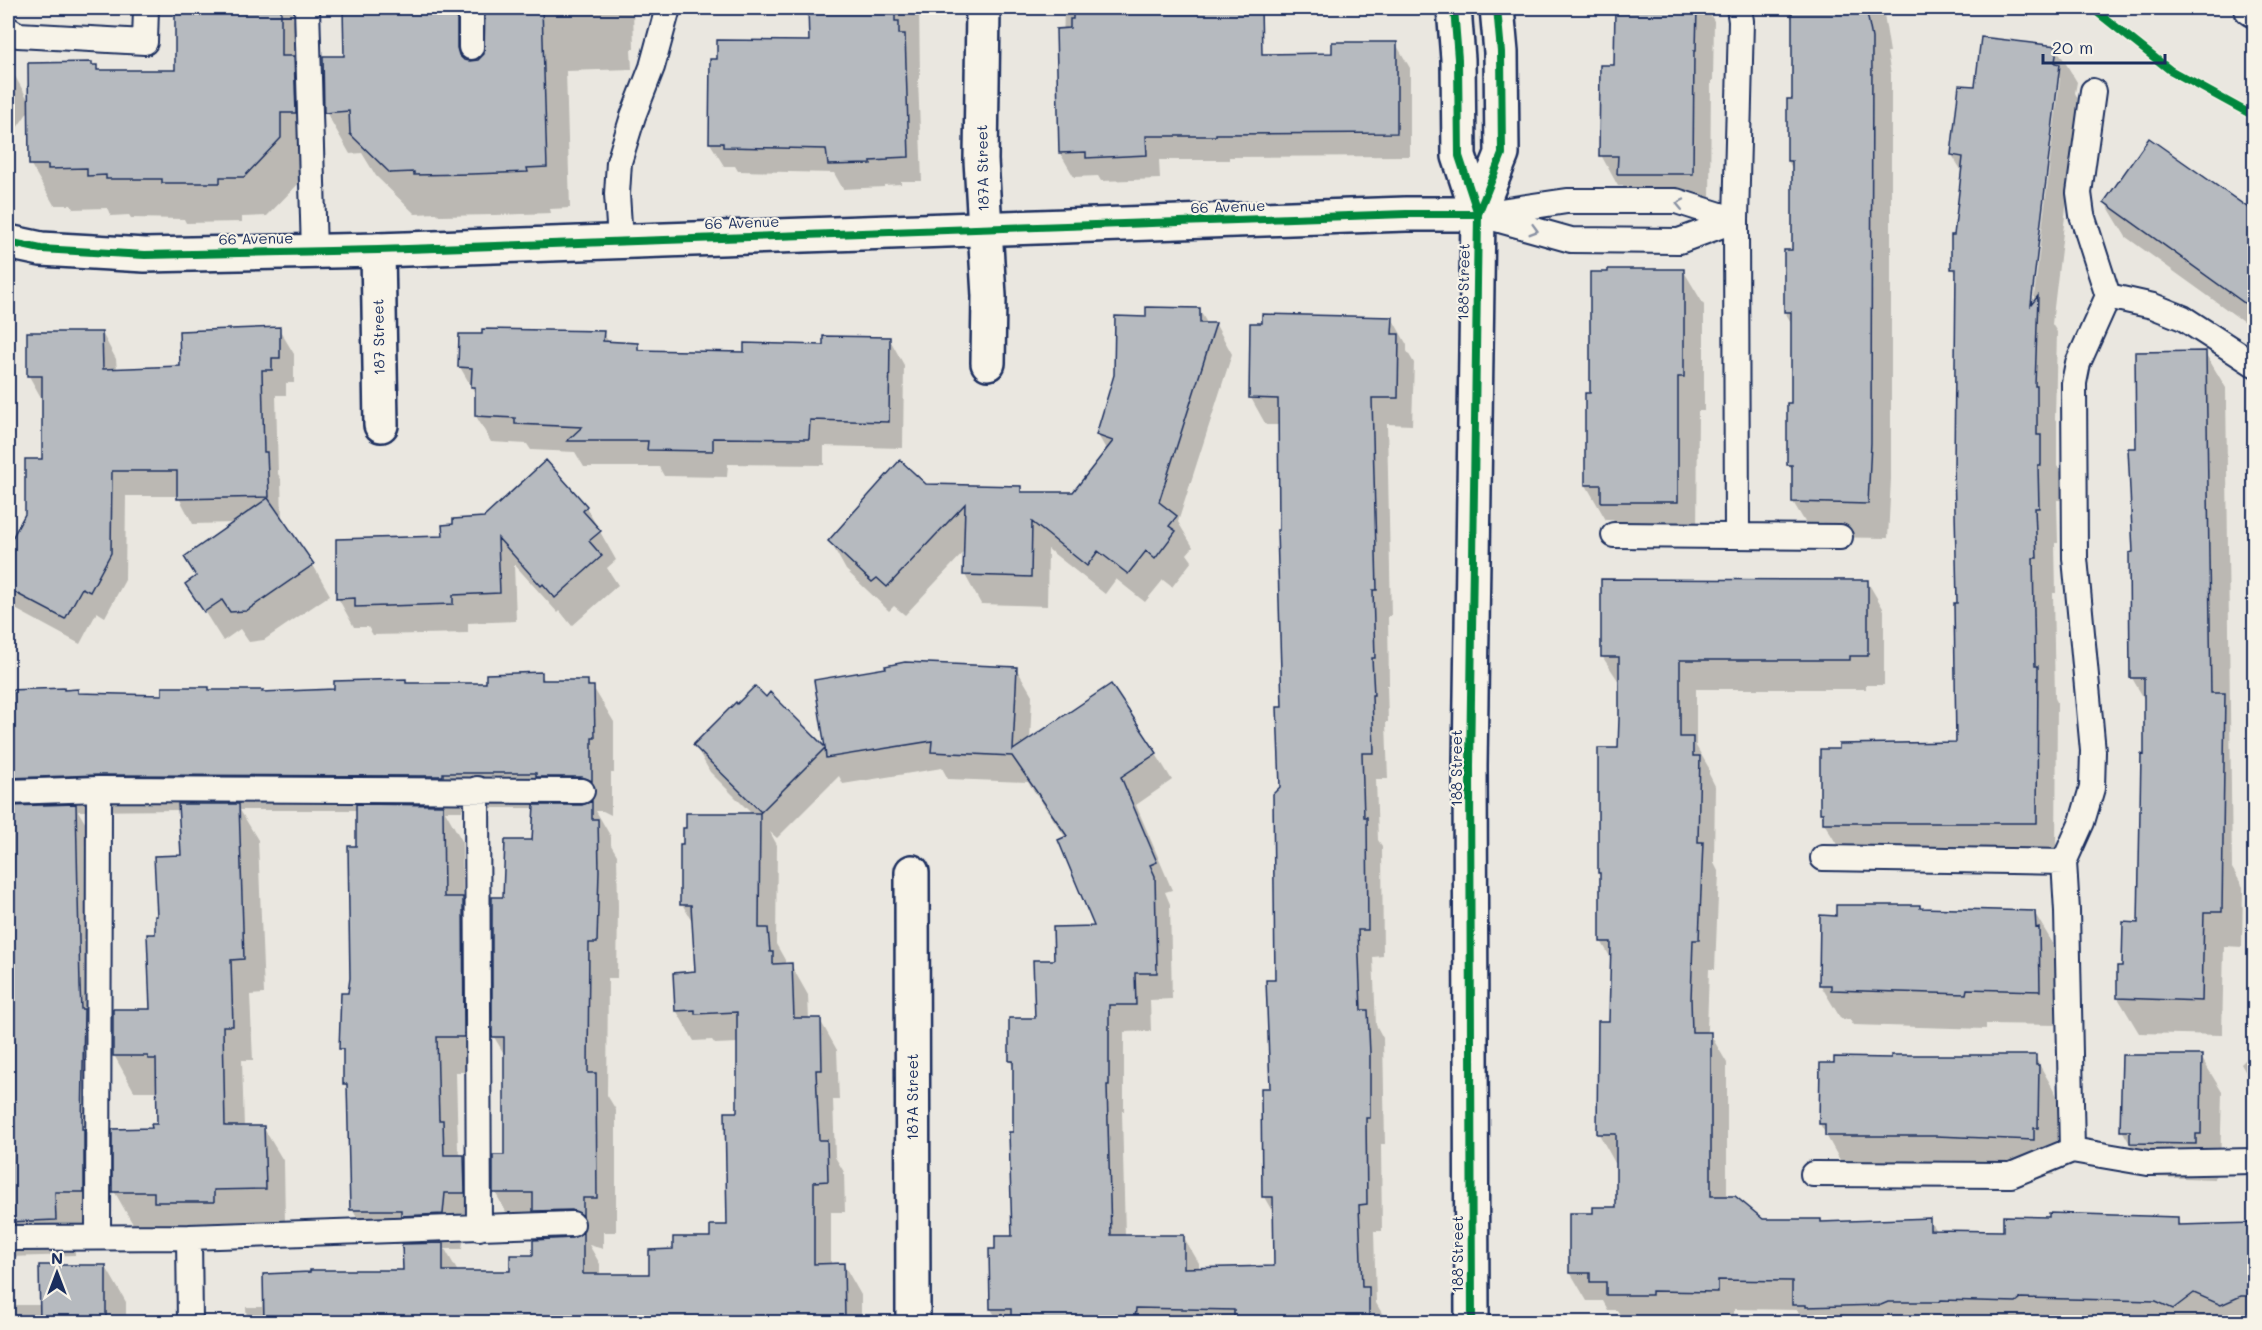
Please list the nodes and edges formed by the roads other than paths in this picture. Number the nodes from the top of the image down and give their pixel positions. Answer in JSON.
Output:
{"nodes":[{"id":1,"x":146,"y":8,"type":"edge"},
{"id":2,"x":307,"y":8,"type":"edge"},
{"id":3,"x":471,"y":8,"type":"edge"},
{"id":4,"x":668,"y":8,"type":"edge"},
{"id":5,"x":983,"y":8,"type":"edge"},
{"id":6,"x":1454,"y":8,"type":"edge"},
{"id":7,"x":1497,"y":8,"type":"edge"},
{"id":8,"x":1739,"y":8,"type":"edge"},
{"id":9,"x":8,"y":29,"type":"edge"},
{"id":10,"x":471,"y":47,"type":"dead end"},
{"id":11,"x":2092,"y":91,"type":"dead end"},
{"id":12,"x":1478,"y":214,"type":"junction"},
{"id":13,"x":1736,"y":220,"type":"junction"},
{"id":14,"x":984,"y":228,"type":"junction"},
{"id":15,"x":620,"y":241,"type":"junction"},
{"id":16,"x":8,"y":242,"type":"edge"},
{"id":17,"x":378,"y":250,"type":"junction"},
{"id":18,"x":314,"y":252,"type":"junction"},
{"id":19,"x":2108,"y":296,"type":"junction"},
{"id":20,"x":988,"y":363,"type":"dead end"},
{"id":21,"x":2254,"y":364,"type":"edge"},
{"id":22,"x":381,"y":425,"type":"dead end"},
{"id":23,"x":1614,"y":535,"type":"dead end"},
{"id":24,"x":1737,"y":536,"type":"junction"},
{"id":25,"x":1840,"y":537,"type":"dead end"},
{"id":26,"x":99,"y":789,"type":"junction"},
{"id":27,"x":477,"y":789,"type":"junction"},
{"id":28,"x":582,"y":790,"type":"dead end"},
{"id":29,"x":8,"y":792,"type":"edge"},
{"id":30,"x":1823,"y":858,"type":"dead end"},
{"id":31,"x":2064,"y":862,"type":"junction"},
{"id":32,"x":912,"y":873,"type":"dead end"},
{"id":33,"x":2072,"y":1150,"type":"junction"},
{"id":34,"x":2254,"y":1161,"type":"edge"},
{"id":35,"x":1813,"y":1174,"type":"dead end"},
{"id":36,"x":572,"y":1224,"type":"dead end"},
{"id":37,"x":478,"y":1228,"type":"junction"},
{"id":38,"x":98,"y":1237,"type":"junction"},
{"id":39,"x":189,"y":1237,"type":"junction"},
{"id":40,"x":8,"y":1238,"type":"edge"},
{"id":41,"x":190,"y":1323,"type":"edge"},
{"id":42,"x":913,"y":1323,"type":"edge"},
{"id":43,"x":1472,"y":1323,"type":"edge"}],
"edges":[{"from":1,"to":9,"type":"lane"},
{"from":2,"to":18,"type":"lane"},
{"from":3,"to":10,"type":"lane"},
{"from":4,"to":15,"type":"lane"},
{"from":5,"to":14,"type":"street","name":"187A Street"},
{"from":6,"to":12,"type":"street","name":"188 Street"},
{"from":7,"to":12,"type":"street","name":"188 Street"},
{"from":8,"to":13,"type":"lane"},
{"from":11,"to":19,"type":"lane"},
{"from":13,"to":12,"type":"lane","one_way":true},
{"from":12,"to":13,"type":"lane","one_way":true},
{"from":12,"to":14,"type":"street","name":"66 Avenue"},
{"from":12,"to":43,"type":"street","name":"188 Street"},
{"from":13,"to":24,"type":"lane"},
{"from":14,"to":15,"type":"street","name":"66 Avenue"},
{"from":14,"to":20,"type":"street","name":"187A Street"},
{"from":15,"to":17,"type":"street","name":"66 Avenue"},
{"from":16,"to":18,"type":"street","name":"66 Avenue"},
{"from":17,"to":18,"type":"street","name":"66 Avenue"},
{"from":17,"to":22,"type":"street","name":"187 Street"},
{"from":19,"to":21,"type":"lane"},
{"from":19,"to":31,"type":"lane"},
{"from":23,"to":24,"type":"lane"},
{"from":24,"to":25,"type":"lane"},
{"from":26,"to":27,"type":"lane"},
{"from":26,"to":29,"type":"lane"},
{"from":26,"to":38,"type":"lane"},
{"from":27,"to":28,"type":"lane"},
{"from":27,"to":37,"type":"lane"},
{"from":30,"to":31,"type":"lane"},
{"from":31,"to":33,"type":"lane"},
{"from":32,"to":42,"type":"street","name":"187A Street"},
{"from":33,"to":34,"type":"lane"},
{"from":33,"to":35,"type":"lane"},
{"from":36,"to":37,"type":"lane"},
{"from":37,"to":39,"type":"lane"},
{"from":38,"to":39,"type":"lane"},
{"from":38,"to":40,"type":"lane"},
{"from":39,"to":41,"type":"lane"}]}
